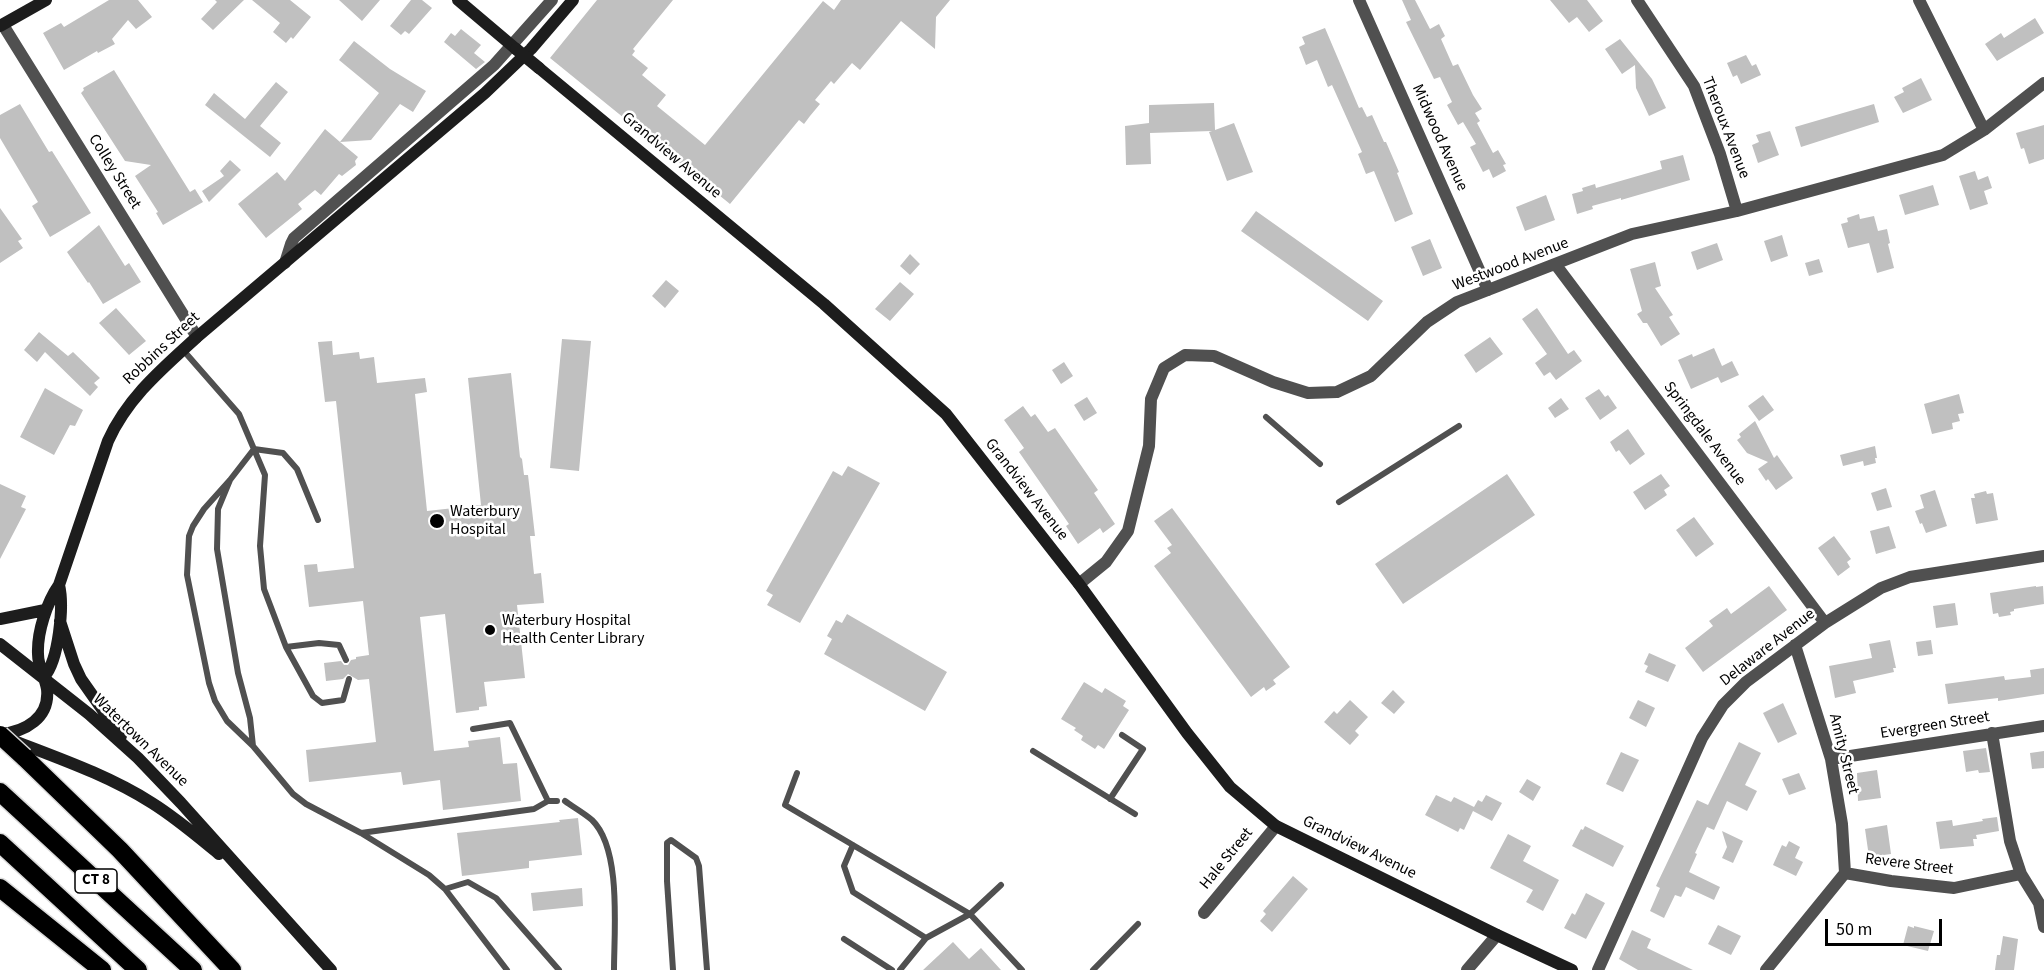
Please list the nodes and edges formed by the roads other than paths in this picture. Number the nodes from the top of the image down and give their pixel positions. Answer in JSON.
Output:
{"nodes":[{"id":1,"x":46,"y":0,"type":"edge"},
{"id":2,"x":458,"y":0,"type":"edge"},
{"id":3,"x":552,"y":0,"type":"edge"},
{"id":4,"x":573,"y":0,"type":"edge"},
{"id":5,"x":1359,"y":0,"type":"edge"},
{"id":6,"x":1637,"y":0,"type":"edge"},
{"id":7,"x":1919,"y":0,"type":"edge"},
{"id":8,"x":1,"y":26,"type":"edge"},
{"id":9,"x":514,"y":47,"type":"junction"},
{"id":10,"x":2044,"y":83,"type":"edge"},
{"id":11,"x":1984,"y":130,"type":"junction"},
{"id":12,"x":1737,"y":211,"type":"junction"},
{"id":13,"x":285,"y":263,"type":"junction"},
{"id":14,"x":1556,"y":265,"type":"junction"},
{"id":15,"x":1488,"y":290,"type":"junction"},
{"id":16,"x":197,"y":337,"type":"junction"},
{"id":17,"x":183,"y":350,"type":"junction"},
{"id":18,"x":1266,"y":417,"type":"dead end"},
{"id":19,"x":1459,"y":426,"type":"dead end"},
{"id":20,"x":254,"y":449,"type":"junction"},
{"id":21,"x":1320,"y":464,"type":"dead end"},
{"id":22,"x":230,"y":480,"type":"junction"},
{"id":23,"x":1340,"y":502,"type":"dead end"},
{"id":24,"x":318,"y":520,"type":"dead end"},
{"id":25,"x":2044,"y":556,"type":"edge"},
{"id":26,"x":1079,"y":584,"type":"junction"},
{"id":27,"x":59,"y":585,"type":"junction"},
{"id":28,"x":45,"y":610,"type":"junction"},
{"id":29,"x":0,"y":619,"type":"edge"},
{"id":30,"x":60,"y":621,"type":"junction"},
{"id":31,"x":1825,"y":623,"type":"junction"},
{"id":32,"x":0,"y":644,"type":"edge"},
{"id":33,"x":1795,"y":645,"type":"junction"},
{"id":34,"x":286,"y":647,"type":"junction"},
{"id":35,"x":346,"y":660,"type":"dead end"},
{"id":36,"x":44,"y":677,"type":"junction"},
{"id":37,"x":349,"y":679,"type":"dead end"},
{"id":38,"x":2044,"y":726,"type":"edge"},
{"id":39,"x":473,"y":729,"type":"dead end"},
{"id":40,"x":1992,"y":734,"type":"junction"},
{"id":41,"x":0,"y":735,"type":"edge"},
{"id":42,"x":1122,"y":735,"type":"dead end"},
{"id":43,"x":253,"y":746,"type":"junction"},
{"id":44,"x":1033,"y":751,"type":"dead end"},
{"id":45,"x":138,"y":758,"type":"junction"},
{"id":46,"x":1831,"y":759,"type":"junction"},
{"id":47,"x":796,"y":773,"type":"dead end"},
{"id":48,"x":0,"y":792,"type":"edge"},
{"id":49,"x":1110,"y":799,"type":"junction"},
{"id":50,"x":548,"y":801,"type":"junction"},
{"id":51,"x":1135,"y":814,"type":"dead end"},
{"id":52,"x":1276,"y":826,"type":"junction"},
{"id":53,"x":361,"y":833,"type":"junction"},
{"id":54,"x":0,"y":843,"type":"edge"},
{"id":55,"x":853,"y":845,"type":"junction"},
{"id":56,"x":1845,"y":873,"type":"junction"},
{"id":57,"x":2021,"y":874,"type":"junction"},
{"id":58,"x":245,"y":875,"type":"junction"},
{"id":59,"x":1001,"y":885,"type":"dead end"},
{"id":60,"x":0,"y":888,"type":"edge"},
{"id":61,"x":445,"y":889,"type":"junction"},
{"id":62,"x":1204,"y":913,"type":"dead end"},
{"id":63,"x":970,"y":914,"type":"junction"},
{"id":64,"x":1138,"y":924,"type":"dead end"},
{"id":65,"x":2044,"y":927,"type":"edge"},
{"id":66,"x":1497,"y":935,"type":"junction"},
{"id":67,"x":926,"y":938,"type":"junction"},
{"id":68,"x":844,"y":939,"type":"dead end"},
{"id":69,"x":102,"y":970,"type":"edge"},
{"id":70,"x":138,"y":970,"type":"edge"},
{"id":71,"x":193,"y":970,"type":"edge"},
{"id":72,"x":232,"y":970,"type":"edge"},
{"id":73,"x":331,"y":970,"type":"edge"},
{"id":74,"x":507,"y":970,"type":"edge"},
{"id":75,"x":559,"y":970,"type":"edge"},
{"id":76,"x":614,"y":970,"type":"edge"},
{"id":77,"x":673,"y":970,"type":"edge"},
{"id":78,"x":707,"y":970,"type":"edge"},
{"id":79,"x":891,"y":970,"type":"edge"},
{"id":80,"x":900,"y":970,"type":"edge"},
{"id":81,"x":1022,"y":970,"type":"edge"},
{"id":82,"x":1093,"y":970,"type":"edge"},
{"id":83,"x":1467,"y":970,"type":"edge"},
{"id":84,"x":1572,"y":970,"type":"edge"},
{"id":85,"x":1598,"y":970,"type":"edge"},
{"id":86,"x":1766,"y":970,"type":"edge"}],
"edges":[{"from":1,"to":8,"type":"main road"},
{"from":2,"to":9,"type":"main road","name":"Grandview Avenue"},
{"from":3,"to":9,"type":"street","name":"Robbins Street"},
{"from":4,"to":13,"type":"main road","name":"Robbins Street"},
{"from":5,"to":15,"type":"street","name":"Midwood Avenue"},
{"from":6,"to":12,"type":"street","name":"Theroux Avenue"},
{"from":7,"to":11,"type":"street"},
{"from":8,"to":16,"type":"street","name":"Colley Street"},
{"from":9,"to":13,"type":"street","name":"Robbins Street"},
{"from":9,"to":26,"type":"main road","name":"Grandview Avenue","bridge":true},
{"from":10,"to":11,"type":"street","name":"Westwood Avenue"},
{"from":11,"to":12,"type":"street","name":"Westwood Avenue"},
{"from":12,"to":14,"type":"street","name":"Westwood Avenue"},
{"from":13,"to":16,"type":"main road","name":"Robbins Street"},
{"from":14,"to":15,"type":"street","name":"Westwood Avenue"},
{"from":14,"to":31,"type":"street","name":"Springdale Avenue"},
{"from":15,"to":26,"type":"street","name":"Westwood Avenue"},
{"from":16,"to":17,"type":"main road","name":"Robbins Street"},
{"from":17,"to":20,"type":"lane"},
{"from":17,"to":27,"type":"main road","name":"Robbins Street"},
{"from":18,"to":21,"type":"lane"},
{"from":19,"to":23,"type":"lane"},
{"from":20,"to":22,"type":"lane"},
{"from":20,"to":24,"type":"lane"},
{"from":20,"to":34,"type":"lane"},
{"from":22,"to":43,"type":"lane"},
{"from":22,"to":43,"type":"lane"},
{"from":25,"to":31,"type":"street","name":"Delaware Avenue"},
{"from":26,"to":52,"type":"main road","name":"Grandview Avenue"},
{"from":27,"to":28,"type":"main road","name":"Robbins Street"},
{"from":27,"to":30,"type":"main road","name":"Robbins Street"},
{"from":28,"to":29,"type":"main road"},
{"from":28,"to":36,"type":"main road","name":"Robbins Street"},
{"from":30,"to":36,"type":"main road","name":"Robbins Street"},
{"from":30,"to":45,"type":"main road"},
{"from":31,"to":33,"type":"street","name":"Delaware Avenue"},
{"from":32,"to":36,"type":"main road","name":"Watertown Avenue"},
{"from":33,"to":46,"type":"street","name":"Amity Street"},
{"from":33,"to":85,"type":"street","name":"Delaware Avenue"},
{"from":34,"to":35,"type":"lane"},
{"from":34,"to":37,"type":"lane"},
{"from":36,"to":41,"type":"main road"},
{"from":36,"to":45,"type":"main road","name":"Watertown Avenue"},
{"from":38,"to":40,"type":"street","name":"Evergreen Street"},
{"from":39,"to":50,"type":"lane"},
{"from":40,"to":46,"type":"street","name":"Evergreen Street"},
{"from":40,"to":57,"type":"street"},
{"from":41,"to":58,"type":"main road","name":"Watertown Avenue"},
{"from":41,"to":72,"type":"highway","bridge":true},
{"from":42,"to":49,"type":"lane"},
{"from":43,"to":53,"type":"lane"},
{"from":44,"to":49,"type":"lane"},
{"from":45,"to":58,"type":"main road","name":"Watertown Avenue"},
{"from":46,"to":56,"type":"street","name":"Amity Street"},
{"from":47,"to":55,"type":"lane"},
{"from":48,"to":71,"type":"highway","number":"CT 8"},
{"from":49,"to":51,"type":"lane"},
{"from":50,"to":53,"type":"lane"},
{"from":50,"to":76,"type":"lane"},
{"from":52,"to":62,"type":"street","name":"Hale Street"},
{"from":52,"to":66,"type":"main road","name":"Grandview Avenue"},
{"from":53,"to":61,"type":"lane"},
{"from":54,"to":70,"type":"highway","number":"CT 8"},
{"from":55,"to":63,"type":"lane"},
{"from":55,"to":67,"type":"lane"},
{"from":56,"to":57,"type":"street","name":"Revere Street"},
{"from":56,"to":86,"type":"street","name":"Revere Street"},
{"from":57,"to":65,"type":"street"},
{"from":58,"to":73,"type":"main road","name":"Watertown Avenue"},
{"from":59,"to":63,"type":"lane"},
{"from":60,"to":69,"type":"highway"},
{"from":61,"to":74,"type":"lane"},
{"from":61,"to":75,"type":"lane"},
{"from":63,"to":67,"type":"lane"},
{"from":63,"to":81,"type":"lane"},
{"from":64,"to":82,"type":"lane"},
{"from":66,"to":83,"type":"street"},
{"from":66,"to":84,"type":"main road","name":"Grandview Avenue"},
{"from":67,"to":80,"type":"lane"},
{"from":68,"to":79,"type":"lane"},
{"from":77,"to":78,"type":"lane"}]}
